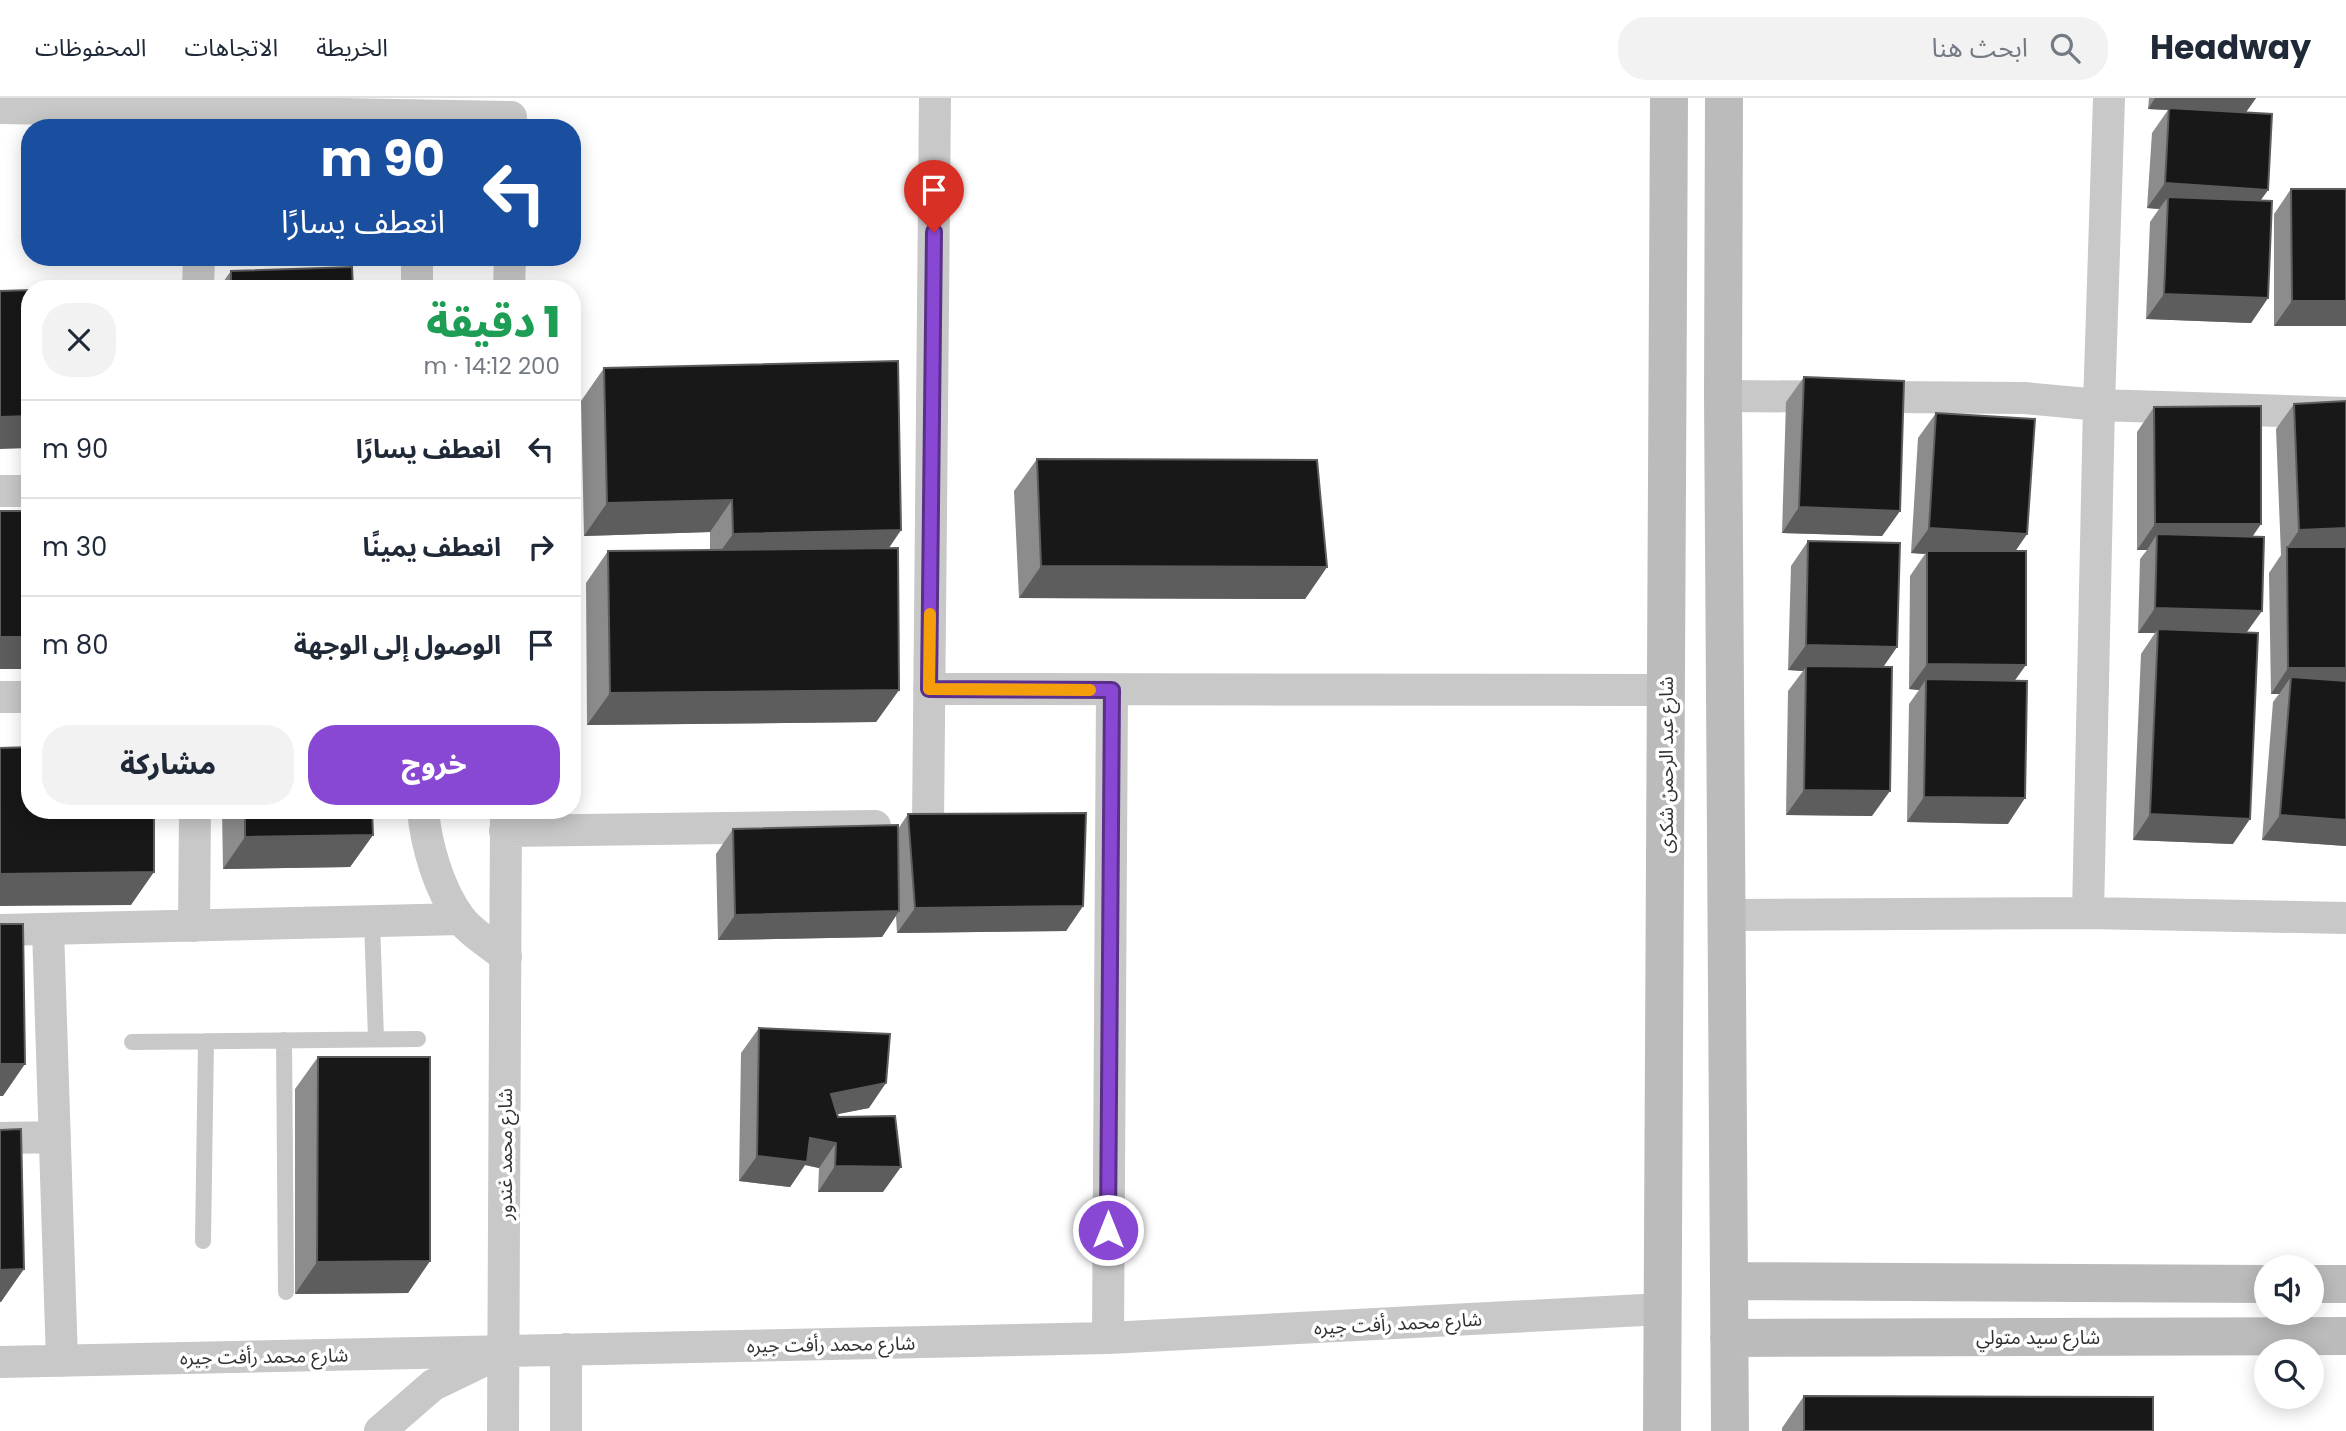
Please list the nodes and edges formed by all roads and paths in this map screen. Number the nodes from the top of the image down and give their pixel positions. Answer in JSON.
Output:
{"nodes":[{"id":1,"x":935,"y":98,"type":"edge"},
{"id":2,"x":1669,"y":98,"type":"edge"},
{"id":3,"x":1724,"y":98,"type":"edge"},
{"id":4,"x":2109,"y":98,"type":"edge"},
{"id":5,"x":47,"y":103,"type":"edge"},
{"id":6,"x":0,"y":108,"type":"edge"},
{"id":7,"x":418,"y":114,"type":"edge"},
{"id":8,"x":511,"y":114,"type":"edge"},
{"id":9,"x":191,"y":119,"type":"edge"},
{"id":10,"x":236,"y":119,"type":"edge"},
{"id":11,"x":1723,"y":396,"type":"junction"},
{"id":12,"x":2099,"y":405,"type":"junction"},
{"id":13,"x":2346,"y":413,"type":"edge"},
{"id":14,"x":0,"y":491,"type":"edge"},
{"id":15,"x":21,"y":491,"type":"edge"},
{"id":16,"x":929,"y":689,"type":"junction"},
{"id":17,"x":1112,"y":690,"type":"junction"},
{"id":18,"x":1667,"y":690,"type":"junction"},
{"id":19,"x":21,"y":697,"type":"edge"},
{"id":20,"x":0,"y":698,"type":"edge"},
{"id":21,"x":195,"y":819,"type":"edge"},
{"id":22,"x":424,"y":819,"type":"edge"},
{"id":23,"x":505,"y":821,"type":"edge"},
{"id":24,"x":2088,"y":913,"type":"junction"},
{"id":25,"x":1726,"y":915,"type":"junction"},
{"id":26,"x":2346,"y":918,"type":"edge"},
{"id":27,"x":461,"y":919,"type":"junction"},
{"id":28,"x":372,"y":921,"type":"junction"},
{"id":29,"x":194,"y":926,"type":"junction"},
{"id":30,"x":48,"y":929,"type":"junction"},
{"id":31,"x":0,"y":930,"type":"edge"},
{"id":32,"x":506,"y":957,"type":"junction"},
{"id":33,"x":376,"y":1039,"type":"junction"},
{"id":34,"x":418,"y":1039,"type":"dead end"},
{"id":35,"x":284,"y":1040,"type":"junction"},
{"id":36,"x":206,"y":1041,"type":"junction"},
{"id":37,"x":132,"y":1042,"type":"dead end"},
{"id":38,"x":55,"y":1137,"type":"junction"},
{"id":39,"x":0,"y":1138,"type":"edge"},
{"id":40,"x":203,"y":1241,"type":"dead end"},
{"id":41,"x":1729,"y":1281,"type":"junction"},
{"id":42,"x":2254,"y":1284,"type":"edge"},
{"id":43,"x":2324,"y":1284,"type":"edge"},
{"id":44,"x":2346,"y":1284,"type":"edge"},
{"id":45,"x":286,"y":1292,"type":"dead end"},
{"id":46,"x":1662,"y":1309,"type":"junction"},
{"id":47,"x":2346,"y":1336,"type":"edge"},
{"id":48,"x":1108,"y":1338,"type":"junction"},
{"id":49,"x":1730,"y":1338,"type":"junction"},
{"id":50,"x":566,"y":1349,"type":"junction"},
{"id":51,"x":504,"y":1351,"type":"junction"},
{"id":52,"x":62,"y":1361,"type":"junction"},
{"id":53,"x":0,"y":1362,"type":"edge"},
{"id":54,"x":380,"y":1431,"type":"edge"},
{"id":55,"x":503,"y":1431,"type":"edge"},
{"id":56,"x":566,"y":1431,"type":"edge"},
{"id":57,"x":1662,"y":1431,"type":"edge"},
{"id":58,"x":1730,"y":1431,"type":"edge"}],
"edges":[{"from":1,"to":16,"type":"street"},
{"from":2,"to":18,"type":"street","name":"شارع عبد الرحمن شكرى"},
{"from":3,"to":11,"type":"street"},
{"from":4,"to":12,"type":"street"},
{"from":5,"to":6,"type":"street"},
{"from":5,"to":9,"type":"street"},
{"from":7,"to":8,"type":"street"},
{"from":7,"to":10,"type":"street"},
{"from":11,"to":12,"type":"street"},
{"from":11,"to":25,"type":"street"},
{"from":12,"to":13,"type":"street"},
{"from":12,"to":24,"type":"street"},
{"from":14,"to":15,"type":"street"},
{"from":16,"to":17,"type":"street"},
{"from":16,"to":23,"type":"street"},
{"from":17,"to":18,"type":"street"},
{"from":17,"to":48,"type":"street"},
{"from":18,"to":46,"type":"street","name":"شارع عبد الرحمن شكرى"},
{"from":19,"to":20,"type":"street"},
{"from":21,"to":29,"type":"street"},
{"from":22,"to":27,"type":"street"},
{"from":23,"to":32,"type":"street","name":"شارع محمد غندور"},
{"from":24,"to":25,"type":"street"},
{"from":24,"to":26,"type":"street"},
{"from":25,"to":41,"type":"street"},
{"from":27,"to":28,"type":"street"},
{"from":27,"to":32,"type":"street"},
{"from":28,"to":29,"type":"street"},
{"from":28,"to":33,"type":"lane"},
{"from":29,"to":30,"type":"street"},
{"from":30,"to":31,"type":"street"},
{"from":30,"to":38,"type":"street"},
{"from":32,"to":51,"type":"street","name":"شارع محمد غندور"},
{"from":33,"to":34,"type":"lane"},
{"from":33,"to":35,"type":"lane"},
{"from":35,"to":36,"type":"lane"},
{"from":35,"to":45,"type":"lane"},
{"from":36,"to":37,"type":"lane"},
{"from":36,"to":40,"type":"lane"},
{"from":38,"to":39,"type":"street"},
{"from":38,"to":52,"type":"street"},
{"from":41,"to":42,"type":"street"},
{"from":41,"to":49,"type":"street"},
{"from":43,"to":44,"type":"street"},
{"from":46,"to":48,"type":"street","name":"شارع محمد رأفت جيره"},
{"from":46,"to":57,"type":"street","name":"شارع عبد الرحمن شكرى"},
{"from":47,"to":49,"type":"street","name":"شارع سيد متولي"},
{"from":48,"to":50,"type":"street","name":"شارع محمد رأفت جيره"},
{"from":49,"to":58,"type":"street"},
{"from":50,"to":51,"type":"street","name":"شارع محمد رأفت جيره"},
{"from":50,"to":56,"type":"street"},
{"from":51,"to":52,"type":"street","name":"شارع محمد رأفت جيره"},
{"from":51,"to":54,"type":"street"},
{"from":51,"to":55,"type":"street","name":"شارع محمد غندور"},
{"from":52,"to":53,"type":"street","name":"شارع محمد رأفت جيره"}]}
